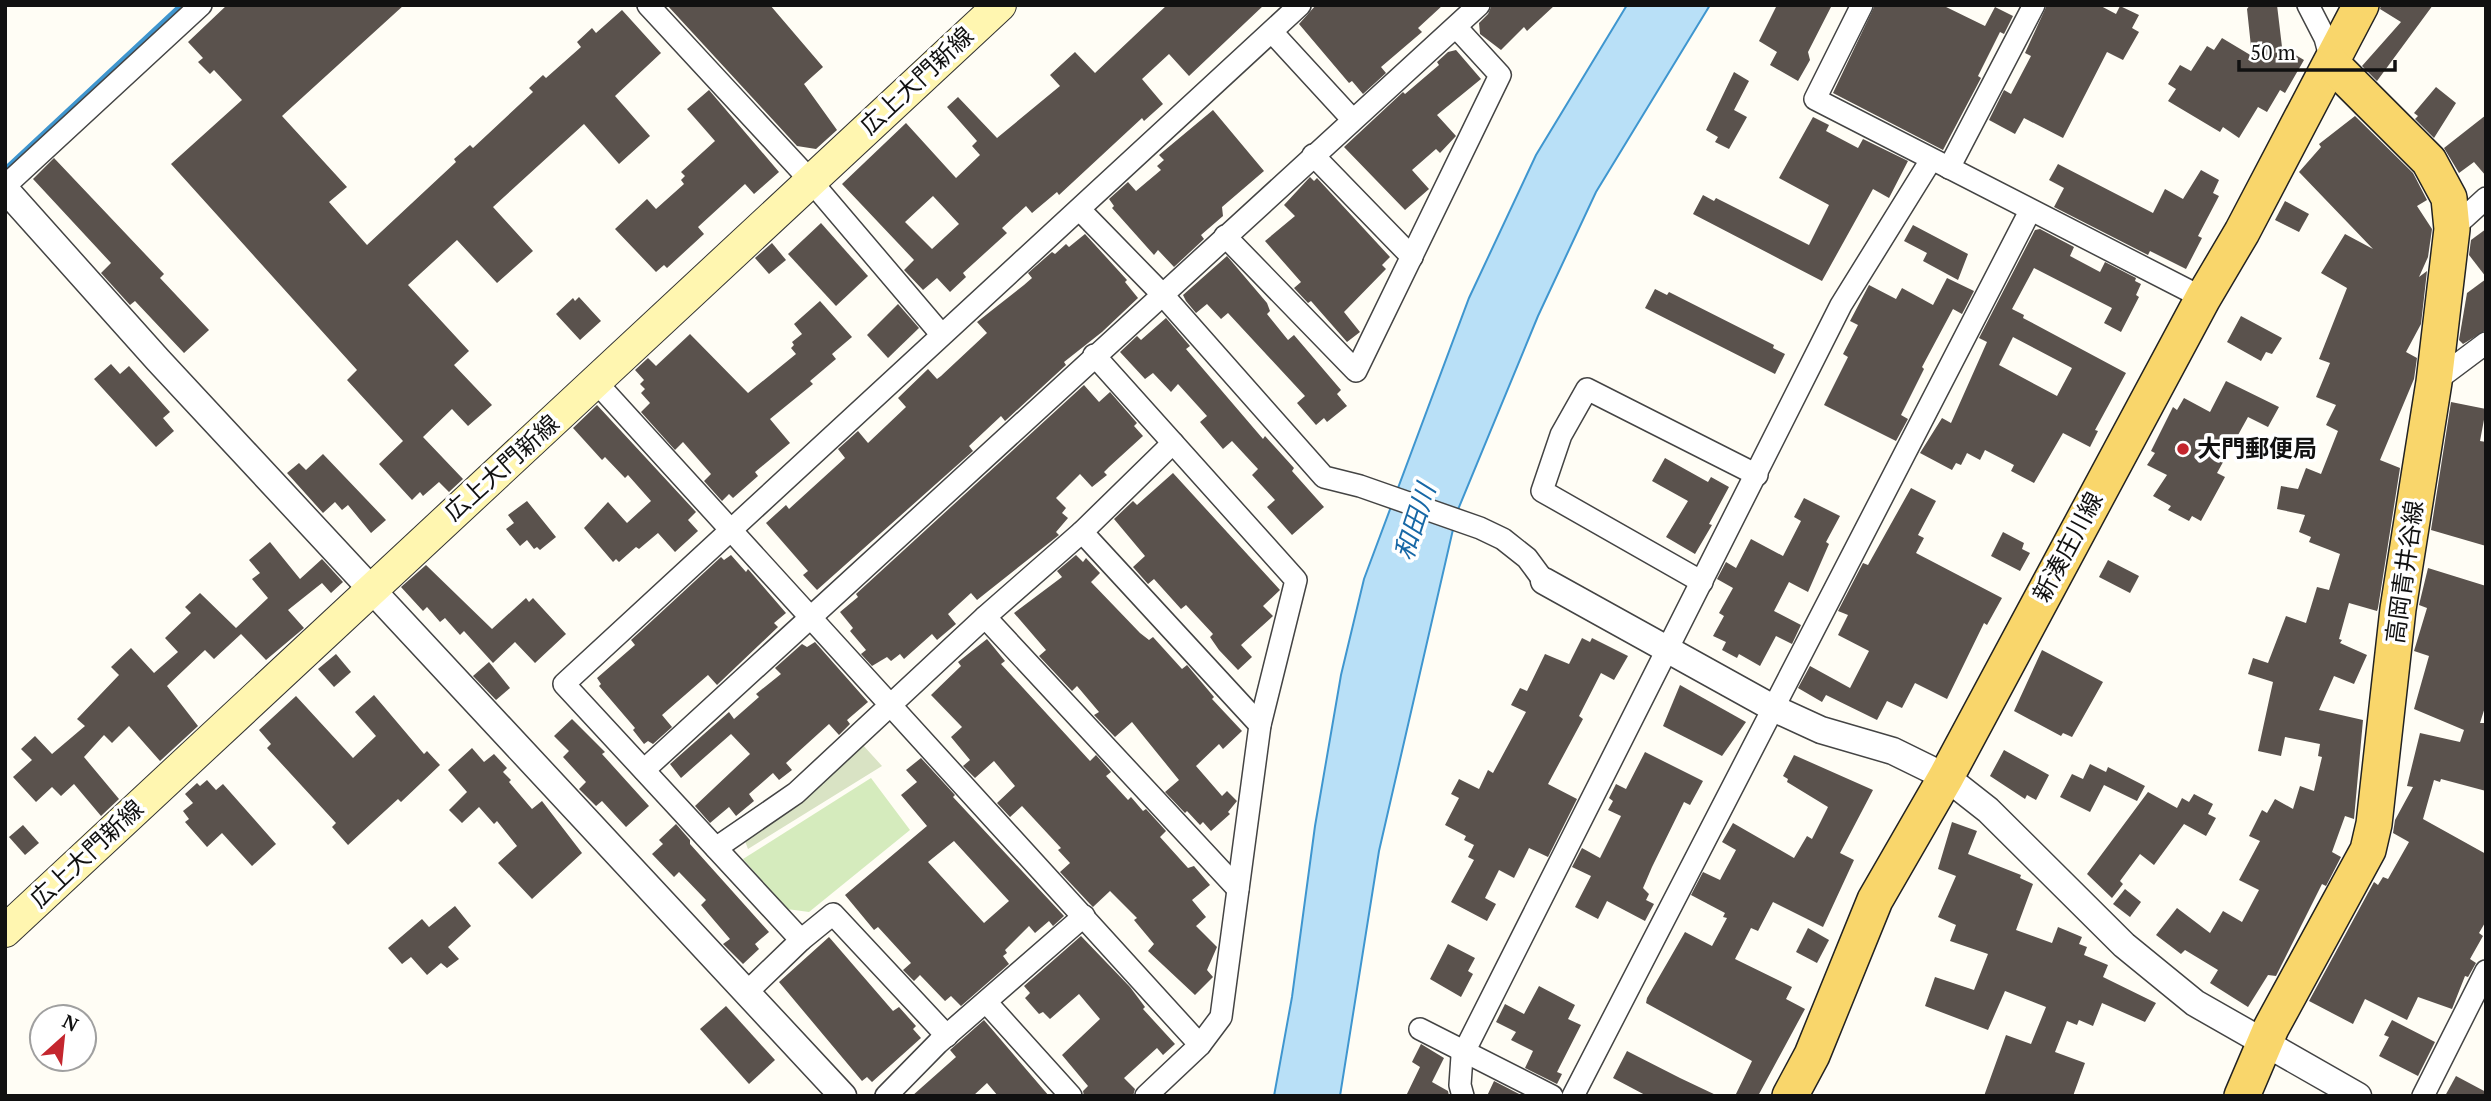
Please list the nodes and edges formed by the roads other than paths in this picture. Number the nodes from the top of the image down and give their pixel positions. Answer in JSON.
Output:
{"nodes":[{"id":1,"x":201,"y":5,"type":"edge"},
{"id":2,"x":648,"y":5,"type":"edge"},
{"id":3,"x":1000,"y":5,"type":"edge"},
{"id":4,"x":1300,"y":5,"type":"edge"},
{"id":5,"x":1479,"y":5,"type":"edge"},
{"id":6,"x":1862,"y":5,"type":"edge"},
{"id":7,"x":2034,"y":5,"type":"edge"},
{"id":8,"x":2308,"y":5,"type":"edge"},
{"id":9,"x":2361,"y":5,"type":"edge"},
{"id":10,"x":1456,"y":27,"type":"junction"},
{"id":11,"x":1272,"y":32,"type":"junction"},
{"id":12,"x":2332,"y":64,"type":"junction"},
{"id":13,"x":1352,"y":119,"type":"junction"},
{"id":14,"x":1313,"y":155,"type":"junction"},
{"id":15,"x":1940,"y":164,"type":"junction"},
{"id":16,"x":810,"y":180,"type":"junction"},
{"id":17,"x":5,"y":188,"type":"edge"},
{"id":18,"x":2486,"y":198,"type":"edge"},
{"id":19,"x":1080,"y":210,"type":"junction"},
{"id":20,"x":2030,"y":211,"type":"junction"},
{"id":21,"x":2452,"y":229,"type":"junction"},
{"id":22,"x":1225,"y":236,"type":"junction"},
{"id":23,"x":1412,"y":257,"type":"junction"},
{"id":24,"x":1162,"y":294,"type":"junction"},
{"id":25,"x":2203,"y":298,"type":"junction"},
{"id":26,"x":941,"y":334,"type":"junction"},
{"id":27,"x":2486,"y":343,"type":"edge"},
{"id":28,"x":1094,"y":355,"type":"junction"},
{"id":29,"x":596,"y":382,"type":"junction"},
{"id":30,"x":2434,"y":382,"type":"junction"},
{"id":31,"x":1173,"y":443,"type":"junction"},
{"id":32,"x":1757,"y":475,"type":"junction"},
{"id":33,"x":733,"y":530,"type":"junction"},
{"id":34,"x":1082,"y":532,"type":"junction"},
{"id":35,"x":1544,"y":581,"type":"joint"},
{"id":36,"x":1702,"y":582,"type":"junction"},
{"id":37,"x":371,"y":588,"type":"junction"},
{"id":38,"x":985,"y":617,"type":"junction"},
{"id":39,"x":811,"y":618,"type":"junction"},
{"id":40,"x":1670,"y":648,"type":"junction"},
{"id":41,"x":891,"y":703,"type":"junction"},
{"id":42,"x":1773,"y":708,"type":"junction"},
{"id":43,"x":1260,"y":725,"type":"junction"},
{"id":44,"x":644,"y":770,"type":"junction"},
{"id":45,"x":1945,"y":777,"type":"junction"},
{"id":46,"x":716,"y":848,"type":"junction"},
{"id":47,"x":1238,"y":889,"type":"junction"},
{"id":48,"x":1084,"y":916,"type":"junction"},
{"id":49,"x":5,"y":931,"type":"edge"},
{"id":50,"x":801,"y":940,"type":"junction"},
{"id":51,"x":2486,"y":971,"type":"edge"},
{"id":52,"x":746,"y":993,"type":"junction"},
{"id":53,"x":986,"y":1003,"type":"junction"},
{"id":54,"x":1420,"y":1029,"type":"dead end"},
{"id":55,"x":947,"y":1036,"type":"junction"},
{"id":56,"x":2264,"y":1043,"type":"junction"},
{"id":57,"x":1200,"y":1045,"type":"junction"},
{"id":58,"x":1465,"y":1052,"type":"junction"},
{"id":59,"x":843,"y":1096,"type":"edge"},
{"id":60,"x":886,"y":1096,"type":"edge"},
{"id":61,"x":1071,"y":1096,"type":"edge"},
{"id":62,"x":1146,"y":1096,"type":"edge"},
{"id":63,"x":1463,"y":1096,"type":"edge"},
{"id":64,"x":1552,"y":1096,"type":"edge"},
{"id":65,"x":1573,"y":1096,"type":"edge"},
{"id":66,"x":1790,"y":1096,"type":"edge"},
{"id":67,"x":2242,"y":1096,"type":"edge"},
{"id":68,"x":2358,"y":1096,"type":"edge"},
{"id":69,"x":2423,"y":1096,"type":"edge"}],
"edges":[{"from":1,"to":17,"type":"street"},
{"from":2,"to":16,"type":"street"},
{"from":3,"to":16,"type":"main road","name":"広上大門新線"},
{"from":4,"to":11,"type":"street"},
{"from":5,"to":10,"type":"street"},
{"from":6,"to":15,"type":"street"},
{"from":7,"to":15,"type":"street"},
{"from":8,"to":12,"type":"street"},
{"from":9,"to":12,"type":"main road","name":"新湊庄川線"},
{"from":10,"to":13,"type":"street"},
{"from":10,"to":23,"type":"street"},
{"from":11,"to":13,"type":"street"},
{"from":11,"to":19,"type":"street"},
{"from":12,"to":21,"type":"main road","name":"高岡青井谷線"},
{"from":12,"to":25,"type":"main road","name":"新湊庄川線"},
{"from":13,"to":14,"type":"street"},
{"from":14,"to":22,"type":"street"},
{"from":14,"to":23,"type":"street"},
{"from":15,"to":20,"type":"street"},
{"from":15,"to":32,"type":"street"},
{"from":16,"to":26,"type":"street"},
{"from":16,"to":29,"type":"main road","name":"広上大門新線"},
{"from":17,"to":37,"type":"street"},
{"from":18,"to":21,"type":"street"},
{"from":19,"to":24,"type":"street"},
{"from":19,"to":26,"type":"street"},
{"from":20,"to":25,"type":"street"},
{"from":20,"to":42,"type":"street"},
{"from":21,"to":30,"type":"main road","name":"高岡青井谷線"},
{"from":22,"to":23,"type":"street"},
{"from":22,"to":24,"type":"street"},
{"from":24,"to":28,"type":"street"},
{"from":24,"to":35,"type":"street"},
{"from":25,"to":45,"type":"main road","name":"新湊庄川線"},
{"from":26,"to":33,"type":"street"},
{"from":27,"to":30,"type":"street"},
{"from":28,"to":31,"type":"street"},
{"from":28,"to":39,"type":"street"},
{"from":29,"to":33,"type":"street"},
{"from":29,"to":37,"type":"main road","name":"広上大門新線"},
{"from":30,"to":56,"type":"main road","name":"高岡青井谷線"},
{"from":31,"to":34,"type":"street"},
{"from":31,"to":43,"type":"street"},
{"from":32,"to":36,"type":"street"},
{"from":32,"to":36,"type":"street"},
{"from":33,"to":39,"type":"street"},
{"from":33,"to":44,"type":"street"},
{"from":34,"to":38,"type":"street"},
{"from":34,"to":43,"type":"street"},
{"from":35,"to":40,"type":"street"},
{"from":36,"to":40,"type":"street"},
{"from":37,"to":49,"type":"main road","name":"広上大門新線"},
{"from":37,"to":52,"type":"street"},
{"from":38,"to":41,"type":"street"},
{"from":38,"to":47,"type":"street"},
{"from":39,"to":41,"type":"street"},
{"from":39,"to":44,"type":"street"},
{"from":40,"to":42,"type":"street"},
{"from":40,"to":58,"type":"street"},
{"from":41,"to":46,"type":"street"},
{"from":41,"to":48,"type":"street"},
{"from":42,"to":45,"type":"street"},
{"from":42,"to":65,"type":"street"},
{"from":43,"to":47,"type":"street"},
{"from":44,"to":46,"type":"street"},
{"from":45,"to":56,"type":"street"},
{"from":45,"to":66,"type":"main road","name":"新湊庄川線"},
{"from":46,"to":50,"type":"street"},
{"from":47,"to":57,"type":"street"},
{"from":48,"to":53,"type":"street"},
{"from":48,"to":57,"type":"street"},
{"from":50,"to":52,"type":"street"},
{"from":50,"to":55,"type":"street"},
{"from":51,"to":69,"type":"street"},
{"from":52,"to":59,"type":"street"},
{"from":53,"to":55,"type":"street"},
{"from":53,"to":61,"type":"street"},
{"from":54,"to":58,"type":"street"},
{"from":55,"to":60,"type":"street"},
{"from":56,"to":67,"type":"main road","name":"高岡青井谷線"},
{"from":56,"to":68,"type":"street"},
{"from":57,"to":62,"type":"street"},
{"from":58,"to":63,"type":"street"},
{"from":58,"to":64,"type":"street"}]}
